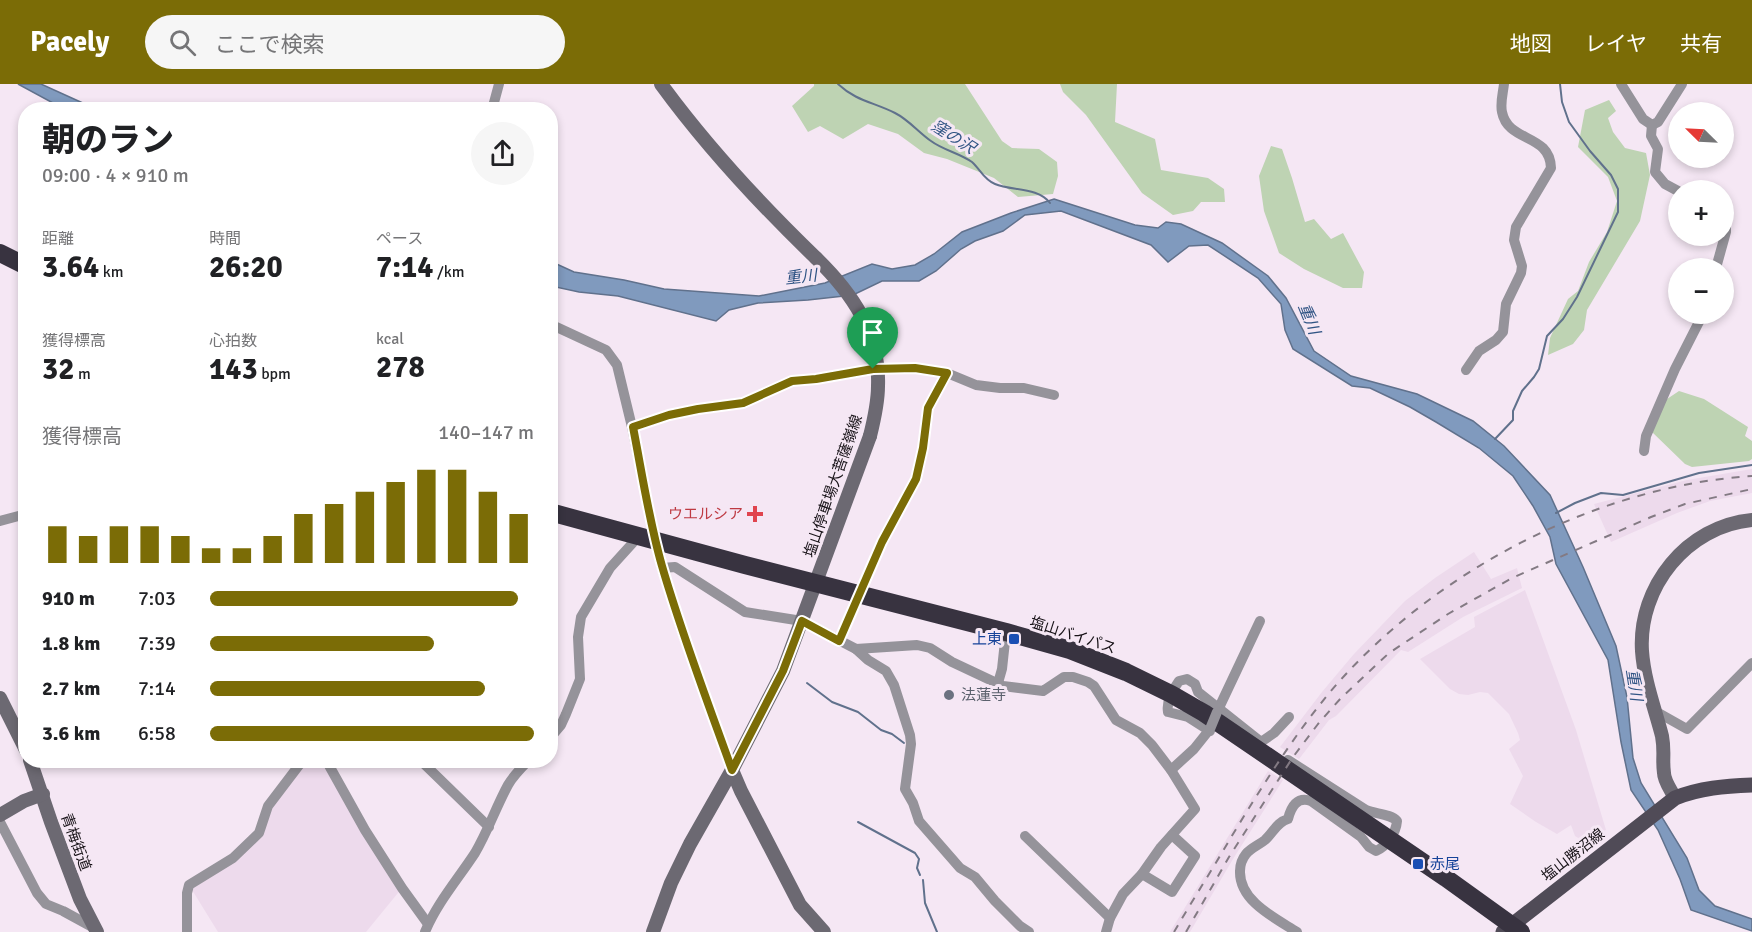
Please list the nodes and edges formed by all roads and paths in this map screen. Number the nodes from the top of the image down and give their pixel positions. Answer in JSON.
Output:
{"nodes":[{"id":1,"x":499,"y":84,"type":"edge"},
{"id":2,"x":661,"y":84,"type":"edge"},
{"id":3,"x":1504,"y":84,"type":"edge"},
{"id":4,"x":1621,"y":84,"type":"edge"},
{"id":5,"x":1682,"y":84,"type":"edge"},
{"id":6,"x":494,"y":102,"type":"edge"},
{"id":7,"x":1652,"y":125,"type":"junction"},
{"id":8,"x":1668,"y":186,"type":"edge"},
{"id":9,"x":0,"y":253,"type":"edge"},
{"id":10,"x":18,"y":262,"type":"edge"},
{"id":11,"x":1698,"y":324,"type":"edge"},
{"id":12,"x":558,"y":328,"type":"edge"},
{"id":13,"x":1466,"y":370,"type":"dead end"},
{"id":14,"x":947,"y":373,"type":"junction"},
{"id":15,"x":1054,"y":395,"type":"dead end"},
{"id":16,"x":633,"y":427,"type":"junction"},
{"id":17,"x":1644,"y":451,"type":"dead end"},
{"id":18,"x":558,"y":514,"type":"edge"},
{"id":19,"x":18,"y":516,"type":"edge"},
{"id":20,"x":1752,"y":520,"type":"edge"},
{"id":21,"x":0,"y":521,"type":"edge"},
{"id":22,"x":647,"y":538,"type":"junction"},
{"id":23,"x":663,"y":568,"type":"junction"},
{"id":24,"x":816,"y":582,"type":"junction"},
{"id":25,"x":859,"y":594,"type":"junction"},
{"id":26,"x":802,"y":621,"type":"junction"},
{"id":27,"x":1260,"y":621,"type":"dead end"},
{"id":28,"x":1005,"y":632,"type":"junction"},
{"id":29,"x":839,"y":641,"type":"junction"},
{"id":30,"x":856,"y":649,"type":"junction"},
{"id":31,"x":1752,"y":663,"type":"edge"},
{"id":32,"x":998,"y":683,"type":"junction"},
{"id":33,"x":1171,"y":694,"type":"junction"},
{"id":34,"x":0,"y":698,"type":"edge"},
{"id":35,"x":1217,"y":710,"type":"junction"},
{"id":36,"x":1655,"y":711,"type":"junction"},
{"id":37,"x":1289,"y":717,"type":"dead end"},
{"id":38,"x":558,"y":729,"type":"edge"},
{"id":39,"x":1210,"y":730,"type":"junction"},
{"id":40,"x":18,"y":734,"type":"edge"},
{"id":41,"x":1261,"y":742,"type":"junction"},
{"id":42,"x":33,"y":768,"type":"edge"},
{"id":43,"x":297,"y":768,"type":"edge"},
{"id":44,"x":331,"y":768,"type":"edge"},
{"id":45,"x":428,"y":768,"type":"edge"},
{"id":46,"x":522,"y":768,"type":"edge"},
{"id":47,"x":732,"y":770,"type":"junction"},
{"id":48,"x":1171,"y":770,"type":"junction"},
{"id":49,"x":1752,"y":785,"type":"edge"},
{"id":50,"x":42,"y":794,"type":"junction"},
{"id":51,"x":1670,"y":801,"type":"junction"},
{"id":52,"x":0,"y":814,"type":"edge"},
{"id":53,"x":0,"y":822,"type":"edge"},
{"id":54,"x":489,"y":827,"type":"junction"},
{"id":55,"x":1172,"y":835,"type":"junction"},
{"id":56,"x":1025,"y":836,"type":"dead end"},
{"id":57,"x":1390,"y":839,"type":"junction"},
{"id":58,"x":1142,"y":874,"type":"junction"},
{"id":59,"x":1110,"y":918,"type":"junction"},
{"id":60,"x":427,"y":928,"type":"edge"},
{"id":61,"x":95,"y":930,"type":"edge"},
{"id":62,"x":1512,"y":930,"type":"edge"},
{"id":63,"x":187,"y":932,"type":"edge"},
{"id":64,"x":653,"y":932,"type":"edge"},
{"id":65,"x":824,"y":932,"type":"edge"},
{"id":66,"x":1029,"y":932,"type":"edge"},
{"id":67,"x":1106,"y":932,"type":"edge"},
{"id":68,"x":1297,"y":932,"type":"edge"}],
"edges":[{"from":1,"to":6,"type":"street"},
{"from":2,"to":24,"type":"main road","name":"塩山停車場大菩薩嶺線","bridge":true},
{"from":3,"to":13,"type":"street"},
{"from":4,"to":7,"type":"street"},
{"from":5,"to":7,"type":"street"},
{"from":7,"to":8,"type":"street"},
{"from":9,"to":10,"type":"highway"},
{"from":11,"to":17,"type":"street"},
{"from":12,"to":16,"type":"street"},
{"from":14,"to":15,"type":"street"},
{"from":14,"to":16,"type":"street"},
{"from":14,"to":25,"type":"street"},
{"from":16,"to":22,"type":"street"},
{"from":18,"to":22,"type":"highway","name":"塩山バイパス"},
{"from":19,"to":21,"type":"street"},
{"from":20,"to":36,"type":"main road"},
{"from":22,"to":23,"type":"street"},
{"from":22,"to":24,"type":"highway","name":"塩山バイパス"},
{"from":22,"to":38,"type":"street"},
{"from":23,"to":26,"type":"street"},
{"from":23,"to":47,"type":"street"},
{"from":24,"to":25,"type":"highway","name":"塩山バイパス"},
{"from":24,"to":26,"type":"main road","name":"塩山停車場大菩薩嶺線"},
{"from":25,"to":28,"type":"highway","name":"塩山バイパス"},
{"from":25,"to":29,"type":"street"},
{"from":26,"to":29,"type":"street"},
{"from":26,"to":47,"type":"main road","name":"塩山停車場大菩薩嶺線"},
{"from":27,"to":35,"type":"street"},
{"from":28,"to":32,"type":"street"},
{"from":28,"to":33,"type":"highway","name":"塩山バイパス"},
{"from":29,"to":30,"type":"street"},
{"from":30,"to":32,"type":"street"},
{"from":30,"to":66,"type":"street"},
{"from":31,"to":36,"type":"street"},
{"from":32,"to":48,"type":"street"},
{"from":33,"to":35,"type":"street"},
{"from":33,"to":39,"type":"street"},
{"from":33,"to":57,"type":"highway","name":"塩山バイパス"},
{"from":34,"to":40,"type":"main road"},
{"from":35,"to":39,"type":"street","bridge":true},
{"from":35,"to":41,"type":"street"},
{"from":36,"to":51,"type":"main road"},
{"from":37,"to":41,"type":"street"},
{"from":39,"to":48,"type":"street"},
{"from":41,"to":57,"type":"street"},
{"from":42,"to":50,"type":"main road","name":"青梅街道"},
{"from":43,"to":63,"type":"street"},
{"from":44,"to":60,"type":"street"},
{"from":45,"to":54,"type":"street"},
{"from":46,"to":54,"type":"street"},
{"from":47,"to":64,"type":"main road","name":"塩山停車場大菩薩嶺線"},
{"from":47,"to":65,"type":"main road"},
{"from":48,"to":55,"type":"street"},
{"from":49,"to":51,"type":"main road"},
{"from":50,"to":52,"type":"main road"},
{"from":50,"to":61,"type":"main road","name":"青梅街道"},
{"from":51,"to":62,"type":"main road","name":"塩山勝沼線"},
{"from":53,"to":61,"type":"street"},
{"from":54,"to":60,"type":"street"},
{"from":55,"to":58,"type":"street"},
{"from":55,"to":58,"type":"street"},
{"from":56,"to":59,"type":"street"},
{"from":57,"to":62,"type":"highway","name":"塩山バイパス"},
{"from":57,"to":68,"type":"street"},
{"from":58,"to":59,"type":"street"},
{"from":59,"to":67,"type":"street"}]}
